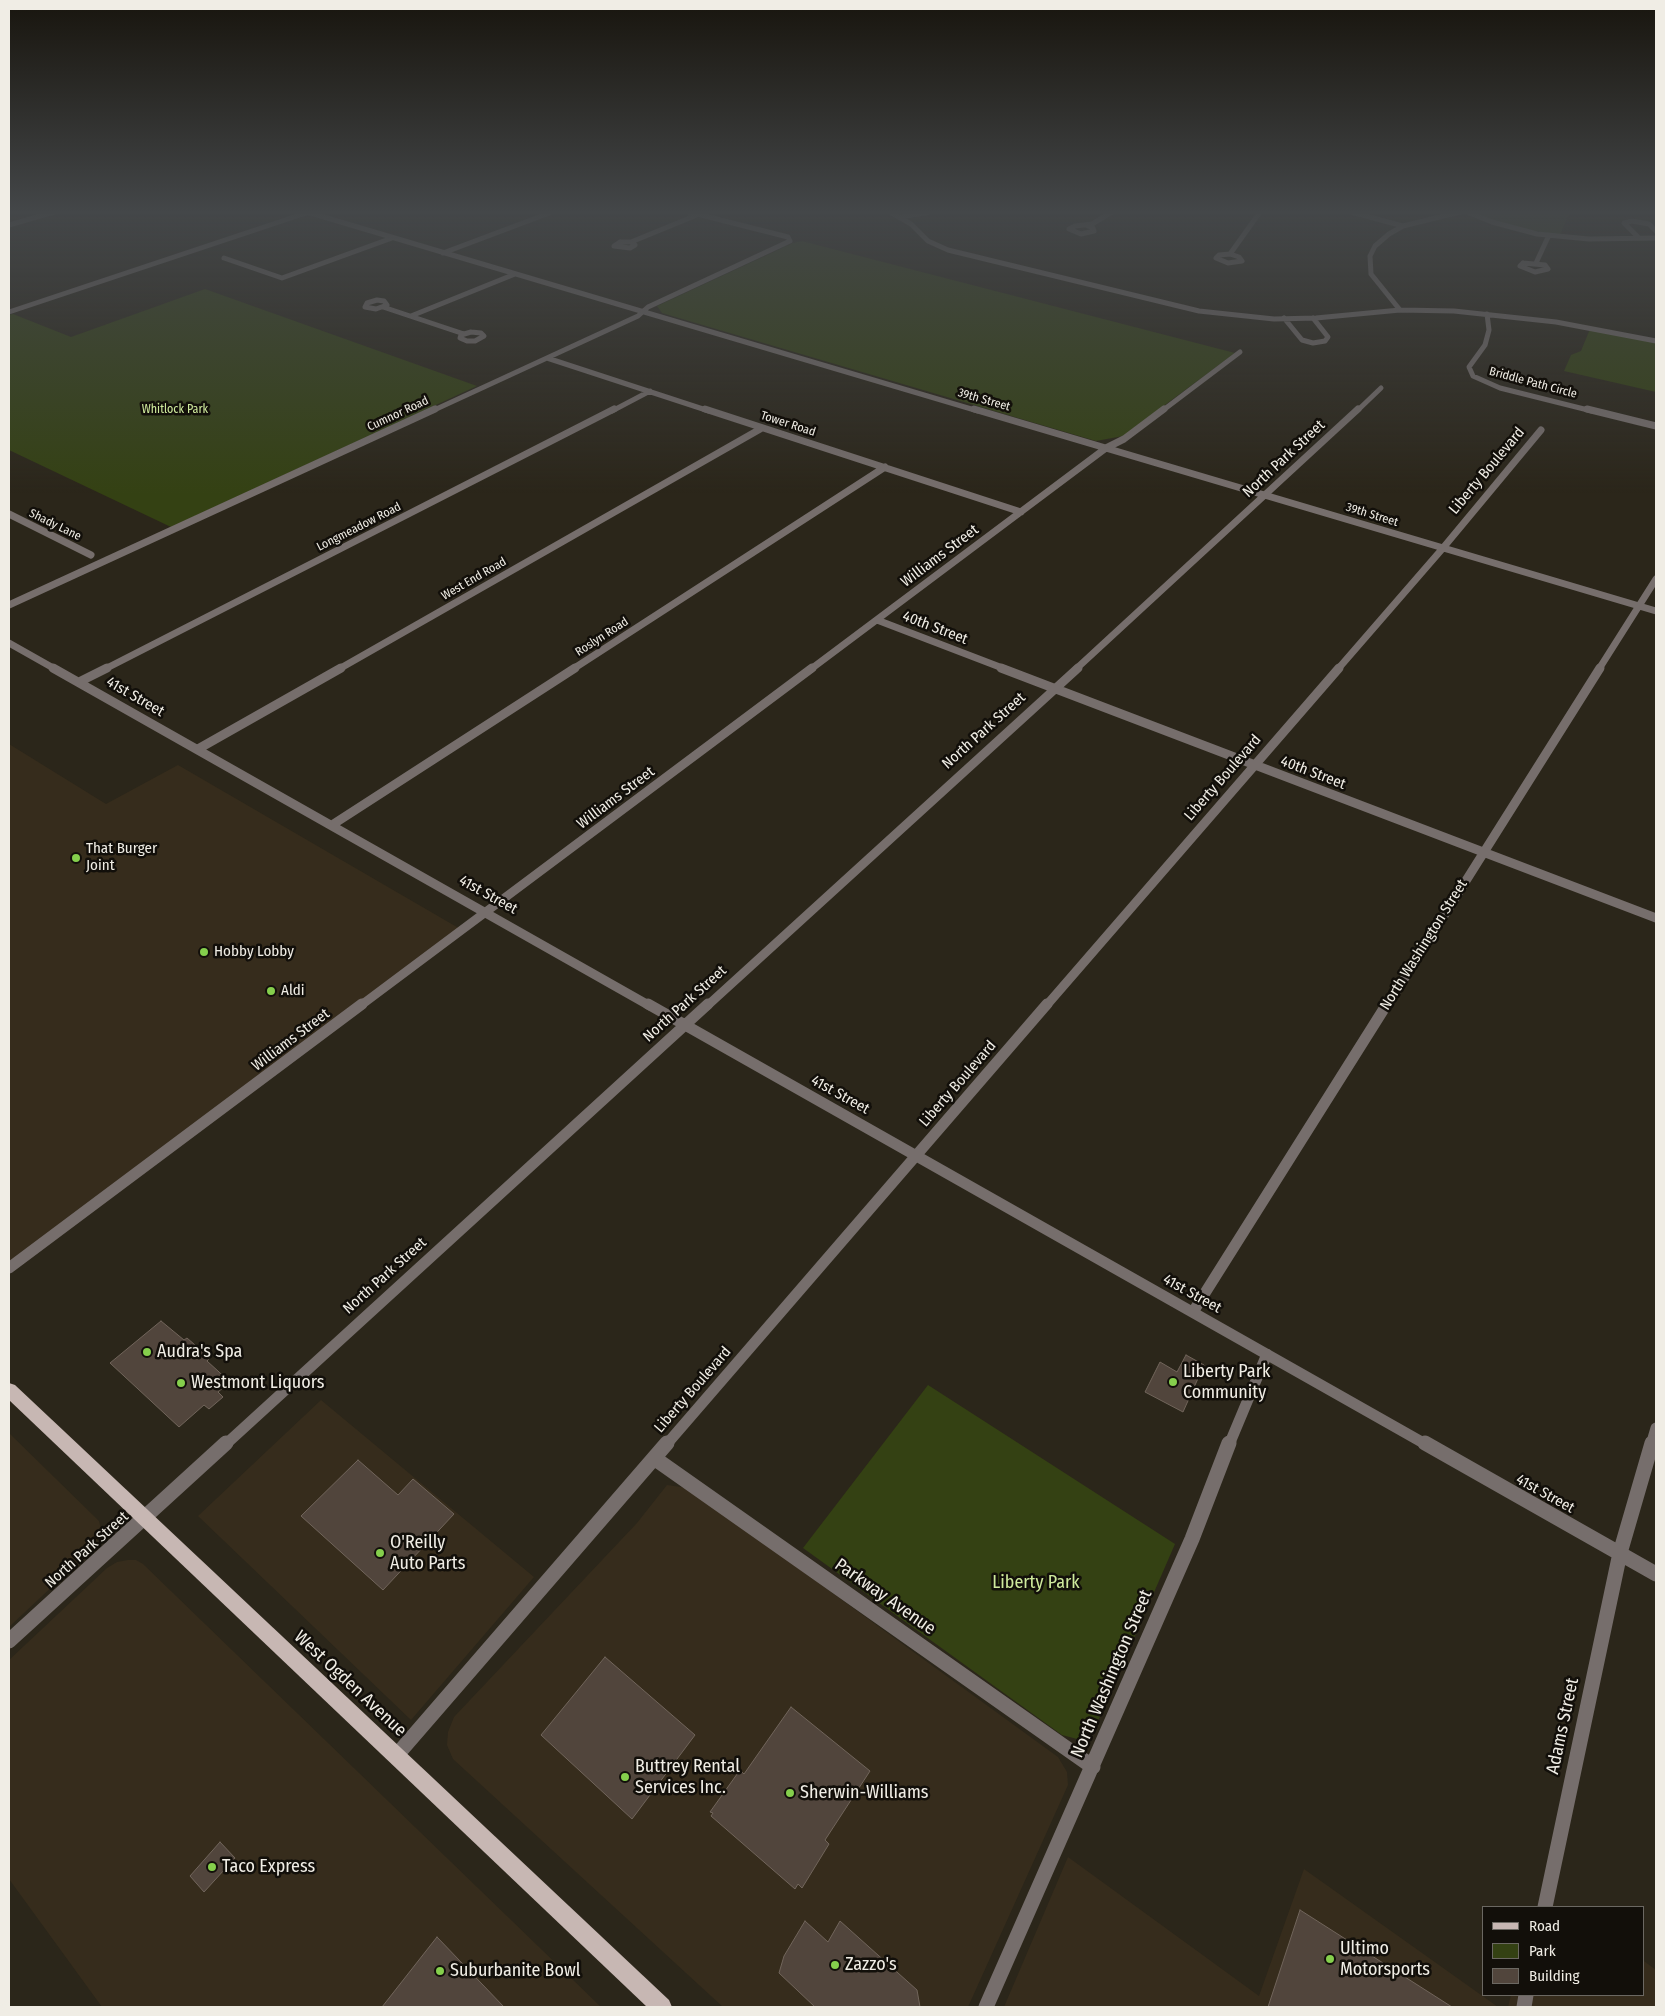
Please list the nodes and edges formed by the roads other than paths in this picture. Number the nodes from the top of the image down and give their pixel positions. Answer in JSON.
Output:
{"nodes":[{"id":1,"x":27,"y":306,"type":"edge"},
{"id":2,"x":436,"y":306,"type":"edge"},
{"id":3,"x":625,"y":306,"type":"edge"},
{"id":4,"x":648,"y":306,"type":"edge"},
{"id":5,"x":1177,"y":306,"type":"edge"},
{"id":6,"x":1397,"y":306,"type":"edge"},
{"id":7,"x":383,"y":307,"type":"dead end"},
{"id":8,"x":1400,"y":310,"type":"junction"},
{"id":9,"x":642,"y":311,"type":"junction"},
{"id":10,"x":9,"y":312,"type":"edge"},
{"id":11,"x":1487,"y":314,"type":"junction"},
{"id":12,"x":411,"y":316,"type":"junction"},
{"id":13,"x":1284,"y":318,"type":"junction"},
{"id":14,"x":1312,"y":318,"type":"junction"},
{"id":15,"x":464,"y":334,"type":"dead end"},
{"id":16,"x":1656,"y":341,"type":"edge"},
{"id":17,"x":1240,"y":352,"type":"dead end"},
{"id":18,"x":547,"y":358,"type":"junction"},
{"id":19,"x":1381,"y":388,"type":"dead end"},
{"id":20,"x":650,"y":391,"type":"junction"},
{"id":21,"x":1656,"y":426,"type":"edge"},
{"id":22,"x":762,"y":428,"type":"junction"},
{"id":23,"x":1541,"y":430,"type":"dead end"},
{"id":24,"x":1106,"y":448,"type":"junction"},
{"id":25,"x":884,"y":467,"type":"junction"},
{"id":26,"x":1267,"y":495,"type":"junction"},
{"id":27,"x":1021,"y":512,"type":"junction"},
{"id":28,"x":9,"y":514,"type":"edge"},
{"id":29,"x":1443,"y":548,"type":"junction"},
{"id":30,"x":91,"y":555,"type":"dead end"},
{"id":31,"x":1656,"y":579,"type":"edge"},
{"id":32,"x":9,"y":605,"type":"edge"},
{"id":33,"x":1638,"y":606,"type":"junction"},
{"id":34,"x":1656,"y":611,"type":"edge"},
{"id":35,"x":877,"y":620,"type":"junction"},
{"id":36,"x":9,"y":643,"type":"edge"},
{"id":37,"x":79,"y":682,"type":"junction"},
{"id":38,"x":1054,"y":688,"type":"junction"},
{"id":39,"x":198,"y":749,"type":"junction"},
{"id":40,"x":1254,"y":765,"type":"junction"},
{"id":41,"x":332,"y":825,"type":"junction"},
{"id":42,"x":1483,"y":852,"type":"junction"},
{"id":43,"x":487,"y":912,"type":"junction"},
{"id":44,"x":1656,"y":918,"type":"edge"},
{"id":45,"x":684,"y":1024,"type":"junction"},
{"id":46,"x":916,"y":1155,"type":"junction"},
{"id":47,"x":9,"y":1268,"type":"edge"},
{"id":48,"x":1193,"y":1312,"type":"junction"},
{"id":49,"x":1267,"y":1354,"type":"junction"},
{"id":50,"x":9,"y":1390,"type":"edge"},
{"id":51,"x":1656,"y":1428,"type":"edge"},
{"id":52,"x":654,"y":1458,"type":"junction"},
{"id":53,"x":144,"y":1518,"type":"junction"},
{"id":54,"x":1620,"y":1554,"type":"junction"},
{"id":55,"x":1656,"y":1574,"type":"edge"},
{"id":56,"x":9,"y":1641,"type":"edge"},
{"id":57,"x":396,"y":1756,"type":"junction"},
{"id":58,"x":1093,"y":1768,"type":"junction"},
{"id":59,"x":1545,"y":1906,"type":"edge"},
{"id":60,"x":662,"y":2007,"type":"edge"},
{"id":61,"x":986,"y":2007,"type":"edge"}],
"edges":[{"from":1,"to":10,"type":"street"},
{"from":2,"to":12,"type":"street"},
{"from":3,"to":9,"type":"street","name":"39th Street"},
{"from":4,"to":9,"type":"street","name":"Cumnor Road"},
{"from":5,"to":13,"type":"street"},
{"from":6,"to":8,"type":"street"},
{"from":7,"to":12,"type":"street"},
{"from":8,"to":11,"type":"street"},
{"from":8,"to":14,"type":"street"},
{"from":9,"to":18,"type":"street","name":"Cumnor Road"},
{"from":9,"to":24,"type":"street","name":"39th Street"},
{"from":11,"to":16,"type":"street"},
{"from":11,"to":21,"type":"street","name":"Briddle Path Circle"},
{"from":12,"to":15,"type":"street"},
{"from":13,"to":14,"type":"street"},
{"from":13,"to":14,"type":"street"},
{"from":17,"to":24,"type":"street","name":"Williams Street"},
{"from":18,"to":20,"type":"street","name":"Tower Road"},
{"from":18,"to":32,"type":"street","name":"Cumnor Road"},
{"from":19,"to":26,"type":"street","name":"North Park Street"},
{"from":20,"to":22,"type":"street","name":"Tower Road"},
{"from":20,"to":37,"type":"street","name":"Longmeadow Road"},
{"from":22,"to":25,"type":"street","name":"Tower Road"},
{"from":22,"to":39,"type":"street","name":"West End Road"},
{"from":23,"to":29,"type":"street","name":"Liberty Boulevard"},
{"from":24,"to":26,"type":"street","name":"39th Street"},
{"from":24,"to":27,"type":"street","name":"Williams Street"},
{"from":25,"to":27,"type":"street","name":"Tower Road"},
{"from":25,"to":41,"type":"street","name":"Roslyn Road"},
{"from":26,"to":29,"type":"street","name":"39th Street"},
{"from":26,"to":38,"type":"street","name":"North Park Street"},
{"from":27,"to":35,"type":"street","name":"Williams Street"},
{"from":28,"to":30,"type":"street","name":"Shady Lane"},
{"from":29,"to":33,"type":"street","name":"39th Street"},
{"from":29,"to":40,"type":"street","name":"Liberty Boulevard"},
{"from":31,"to":33,"type":"street","name":"North Washington Street"},
{"from":33,"to":34,"type":"street","name":"39th Street"},
{"from":33,"to":42,"type":"street","name":"North Washington Street"},
{"from":35,"to":38,"type":"street","name":"40th Street"},
{"from":35,"to":43,"type":"street","name":"Williams Street"},
{"from":36,"to":37,"type":"street","name":"41st Street"},
{"from":37,"to":39,"type":"street","name":"41st Street"},
{"from":38,"to":40,"type":"street","name":"40th Street"},
{"from":38,"to":45,"type":"street","name":"North Park Street"},
{"from":39,"to":41,"type":"street","name":"41st Street"},
{"from":40,"to":42,"type":"street","name":"40th Street"},
{"from":40,"to":46,"type":"street","name":"Liberty Boulevard"},
{"from":41,"to":43,"type":"street","name":"41st Street"},
{"from":42,"to":44,"type":"street","name":"40th Street"},
{"from":42,"to":48,"type":"street","name":"North Washington Street"},
{"from":43,"to":45,"type":"street","name":"41st Street"},
{"from":43,"to":47,"type":"street","name":"Williams Street"},
{"from":45,"to":46,"type":"street","name":"41st Street"},
{"from":45,"to":53,"type":"street","name":"North Park Street"},
{"from":46,"to":48,"type":"street","name":"41st Street"},
{"from":46,"to":52,"type":"street","name":"Liberty Boulevard"},
{"from":48,"to":49,"type":"street","name":"41st Street"},
{"from":49,"to":54,"type":"street","name":"41st Street"},
{"from":49,"to":58,"type":"street","name":"North Washington Street"},
{"from":50,"to":53,"type":"main road","name":"West Ogden Avenue"},
{"from":51,"to":54,"type":"street","name":"Adams Street"},
{"from":52,"to":57,"type":"street","name":"Liberty Boulevard"},
{"from":52,"to":58,"type":"street","name":"Parkway Avenue"},
{"from":53,"to":56,"type":"street","name":"North Park Street"},
{"from":53,"to":57,"type":"main road","name":"West Ogden Avenue"},
{"from":54,"to":55,"type":"street","name":"41st Street"},
{"from":54,"to":59,"type":"street","name":"Adams Street"},
{"from":57,"to":60,"type":"main road","name":"West Ogden Avenue"},
{"from":58,"to":61,"type":"street","name":"North Washington Street"}]}
